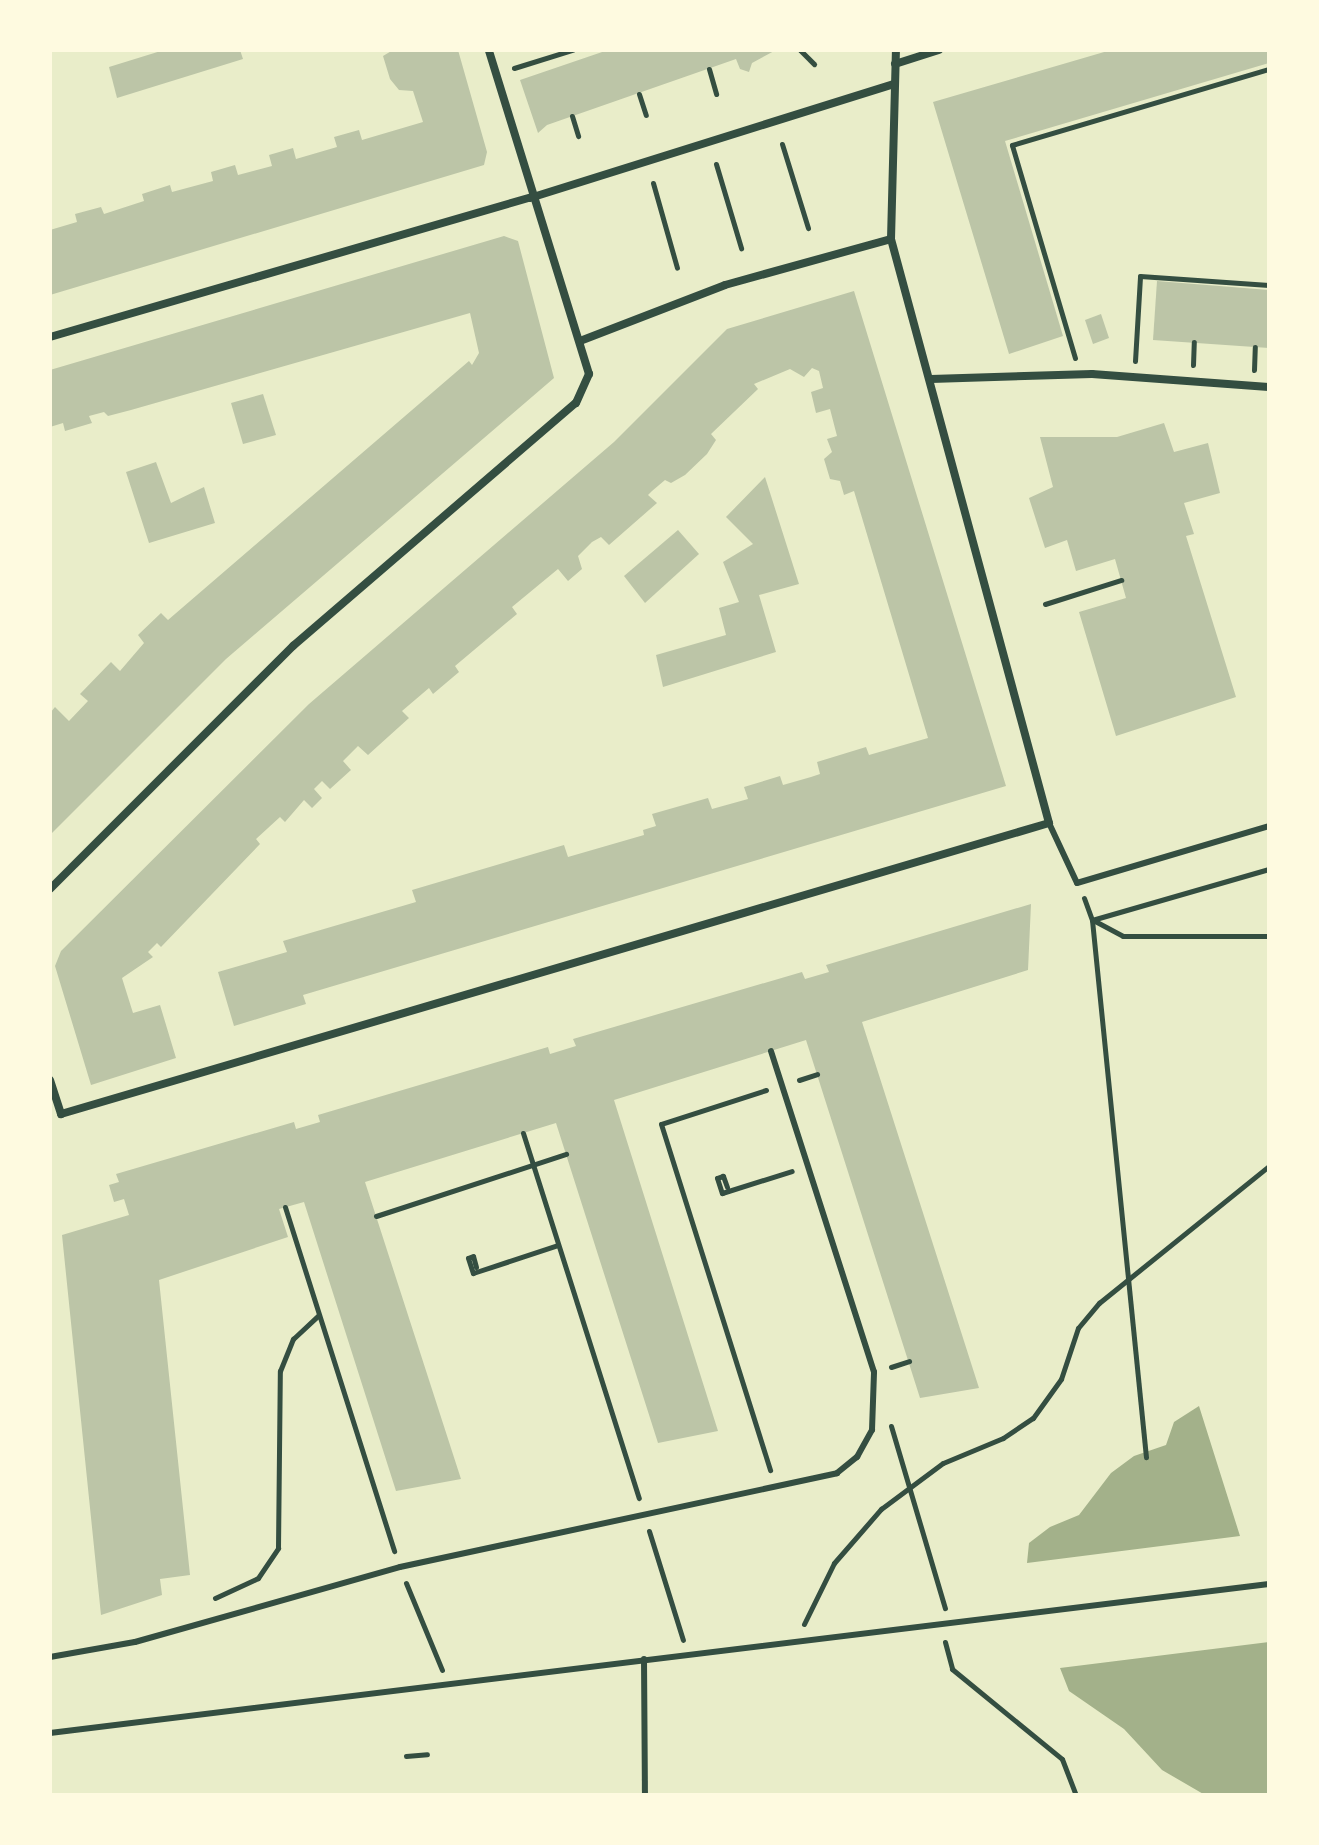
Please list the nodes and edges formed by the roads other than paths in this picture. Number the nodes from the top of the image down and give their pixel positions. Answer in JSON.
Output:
{"nodes":[{"id":1,"x":489,"y":50,"type":"edge"},
{"id":2,"x":896,"y":50,"type":"edge"},
{"id":3,"x":939,"y":50,"type":"edge"},
{"id":4,"x":895,"y":64,"type":"junction"},
{"id":5,"x":894,"y":84,"type":"junction"},
{"id":6,"x":530,"y":198,"type":"junction"},
{"id":7,"x":891,"y":239,"type":"junction"},
{"id":8,"x":50,"y":337,"type":"edge"},
{"id":9,"x":580,"y":341,"type":"junction"},
{"id":10,"x":931,"y":379,"type":"junction"},
{"id":11,"x":1269,"y":387,"type":"edge"},
{"id":12,"x":1049,"y":823,"type":"junction"},
{"id":13,"x":1269,"y":826,"type":"edge"},
{"id":14,"x":50,"y":889,"type":"edge"},
{"id":15,"x":771,"y":1051,"type":"dead end"},
{"id":16,"x":50,"y":1080,"type":"edge"},
{"id":17,"x":1269,"y":1584,"type":"edge"},
{"id":18,"x":50,"y":1657,"type":"edge"},
{"id":19,"x":644,"y":1659,"type":"junction"},
{"id":20,"x":50,"y":1733,"type":"edge"},
{"id":21,"x":645,"y":1795,"type":"edge"}],
"edges":[{"from":1,"to":6,"type":"street"},
{"from":2,"to":4,"type":"street"},
{"from":3,"to":4,"type":"street"},
{"from":4,"to":5,"type":"street"},
{"from":5,"to":6,"type":"street"},
{"from":5,"to":7,"type":"street"},
{"from":6,"to":8,"type":"street"},
{"from":6,"to":9,"type":"street"},
{"from":7,"to":9,"type":"street"},
{"from":7,"to":10,"type":"street"},
{"from":9,"to":14,"type":"street"},
{"from":10,"to":11,"type":"street"},
{"from":10,"to":12,"type":"street"},
{"from":12,"to":13,"type":"lane"},
{"from":12,"to":16,"type":"street"},
{"from":15,"to":18,"type":"lane"},
{"from":17,"to":19,"type":"lane"},
{"from":19,"to":20,"type":"lane"},
{"from":19,"to":21,"type":"lane"}]}
